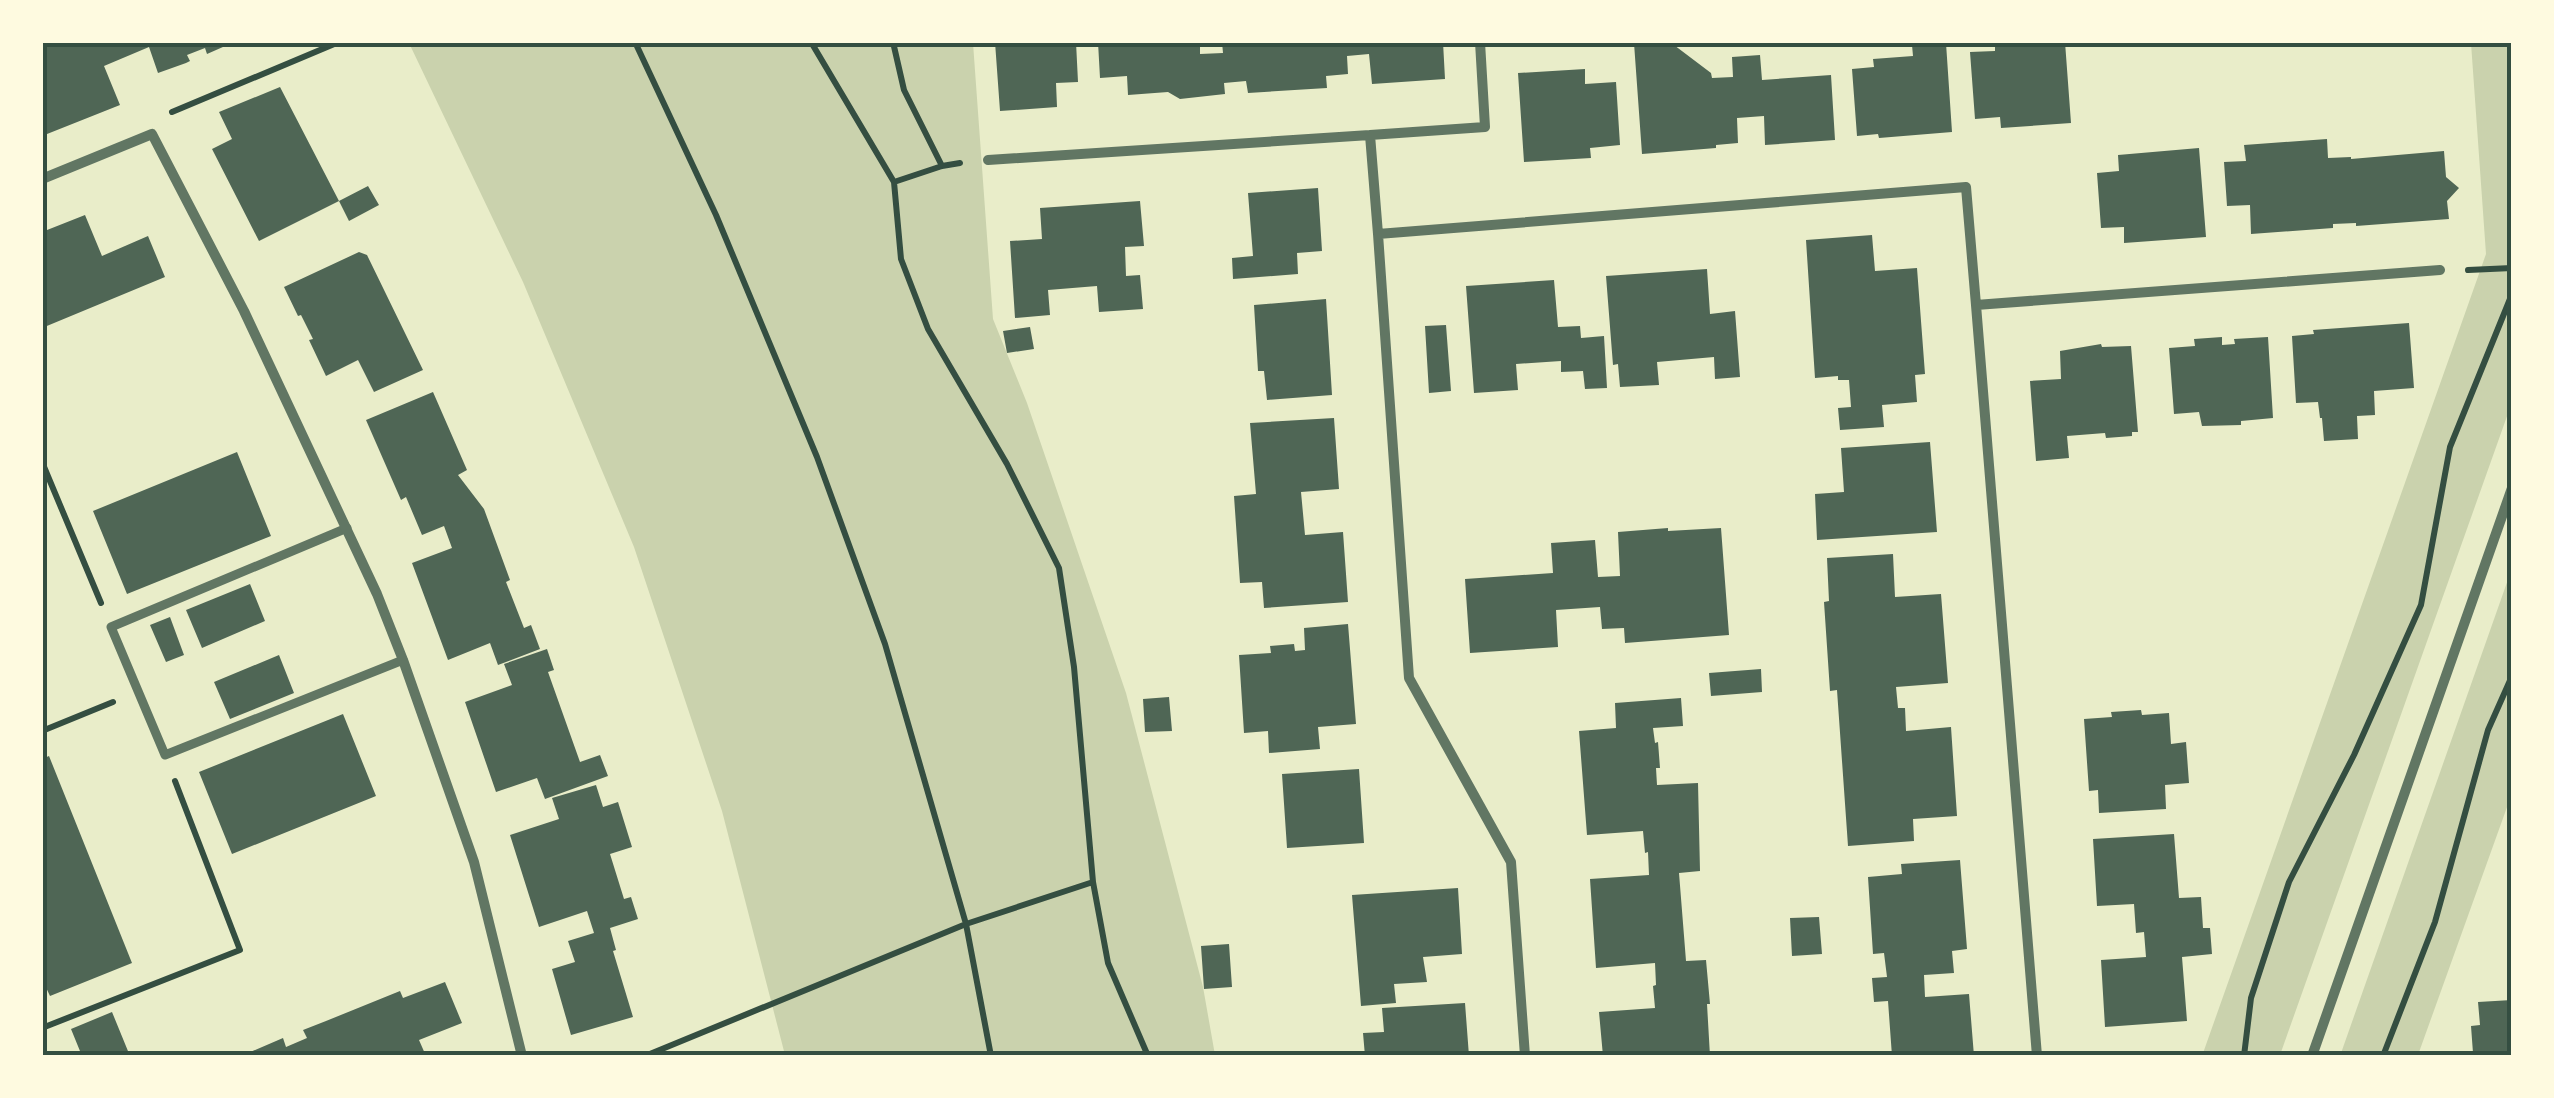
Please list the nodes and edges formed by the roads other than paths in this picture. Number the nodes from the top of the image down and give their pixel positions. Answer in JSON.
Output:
{"nodes":[{"id":1,"x":1480,"y":42,"type":"edge"},
{"id":2,"x":1370,"y":135,"type":"junction"},
{"id":3,"x":988,"y":160,"type":"road end"},
{"id":4,"x":42,"y":180,"type":"edge"},
{"id":5,"x":1378,"y":234,"type":"junction"},
{"id":6,"x":2440,"y":270,"type":"road end"},
{"id":7,"x":1976,"y":305,"type":"junction"},
{"id":8,"x":2512,"y":488,"type":"edge"},
{"id":9,"x":347,"y":528,"type":"junction"},
{"id":10,"x":402,"y":660,"type":"junction"},
{"id":11,"x":522,"y":1056,"type":"edge"},
{"id":12,"x":1525,"y":1056,"type":"edge"},
{"id":13,"x":2037,"y":1056,"type":"edge"},
{"id":14,"x":2312,"y":1056,"type":"edge"}],
"edges":[{"from":1,"to":2,"type":"street"},
{"from":2,"to":3,"type":"street"},
{"from":2,"to":5,"type":"street"},
{"from":4,"to":9,"type":"street"},
{"from":5,"to":7,"type":"street"},
{"from":5,"to":12,"type":"street"},
{"from":6,"to":7,"type":"street"},
{"from":7,"to":13,"type":"street"},
{"from":8,"to":14,"type":"street"},
{"from":9,"to":10,"type":"street"},
{"from":9,"to":10,"type":"street"},
{"from":10,"to":11,"type":"street"}]}
